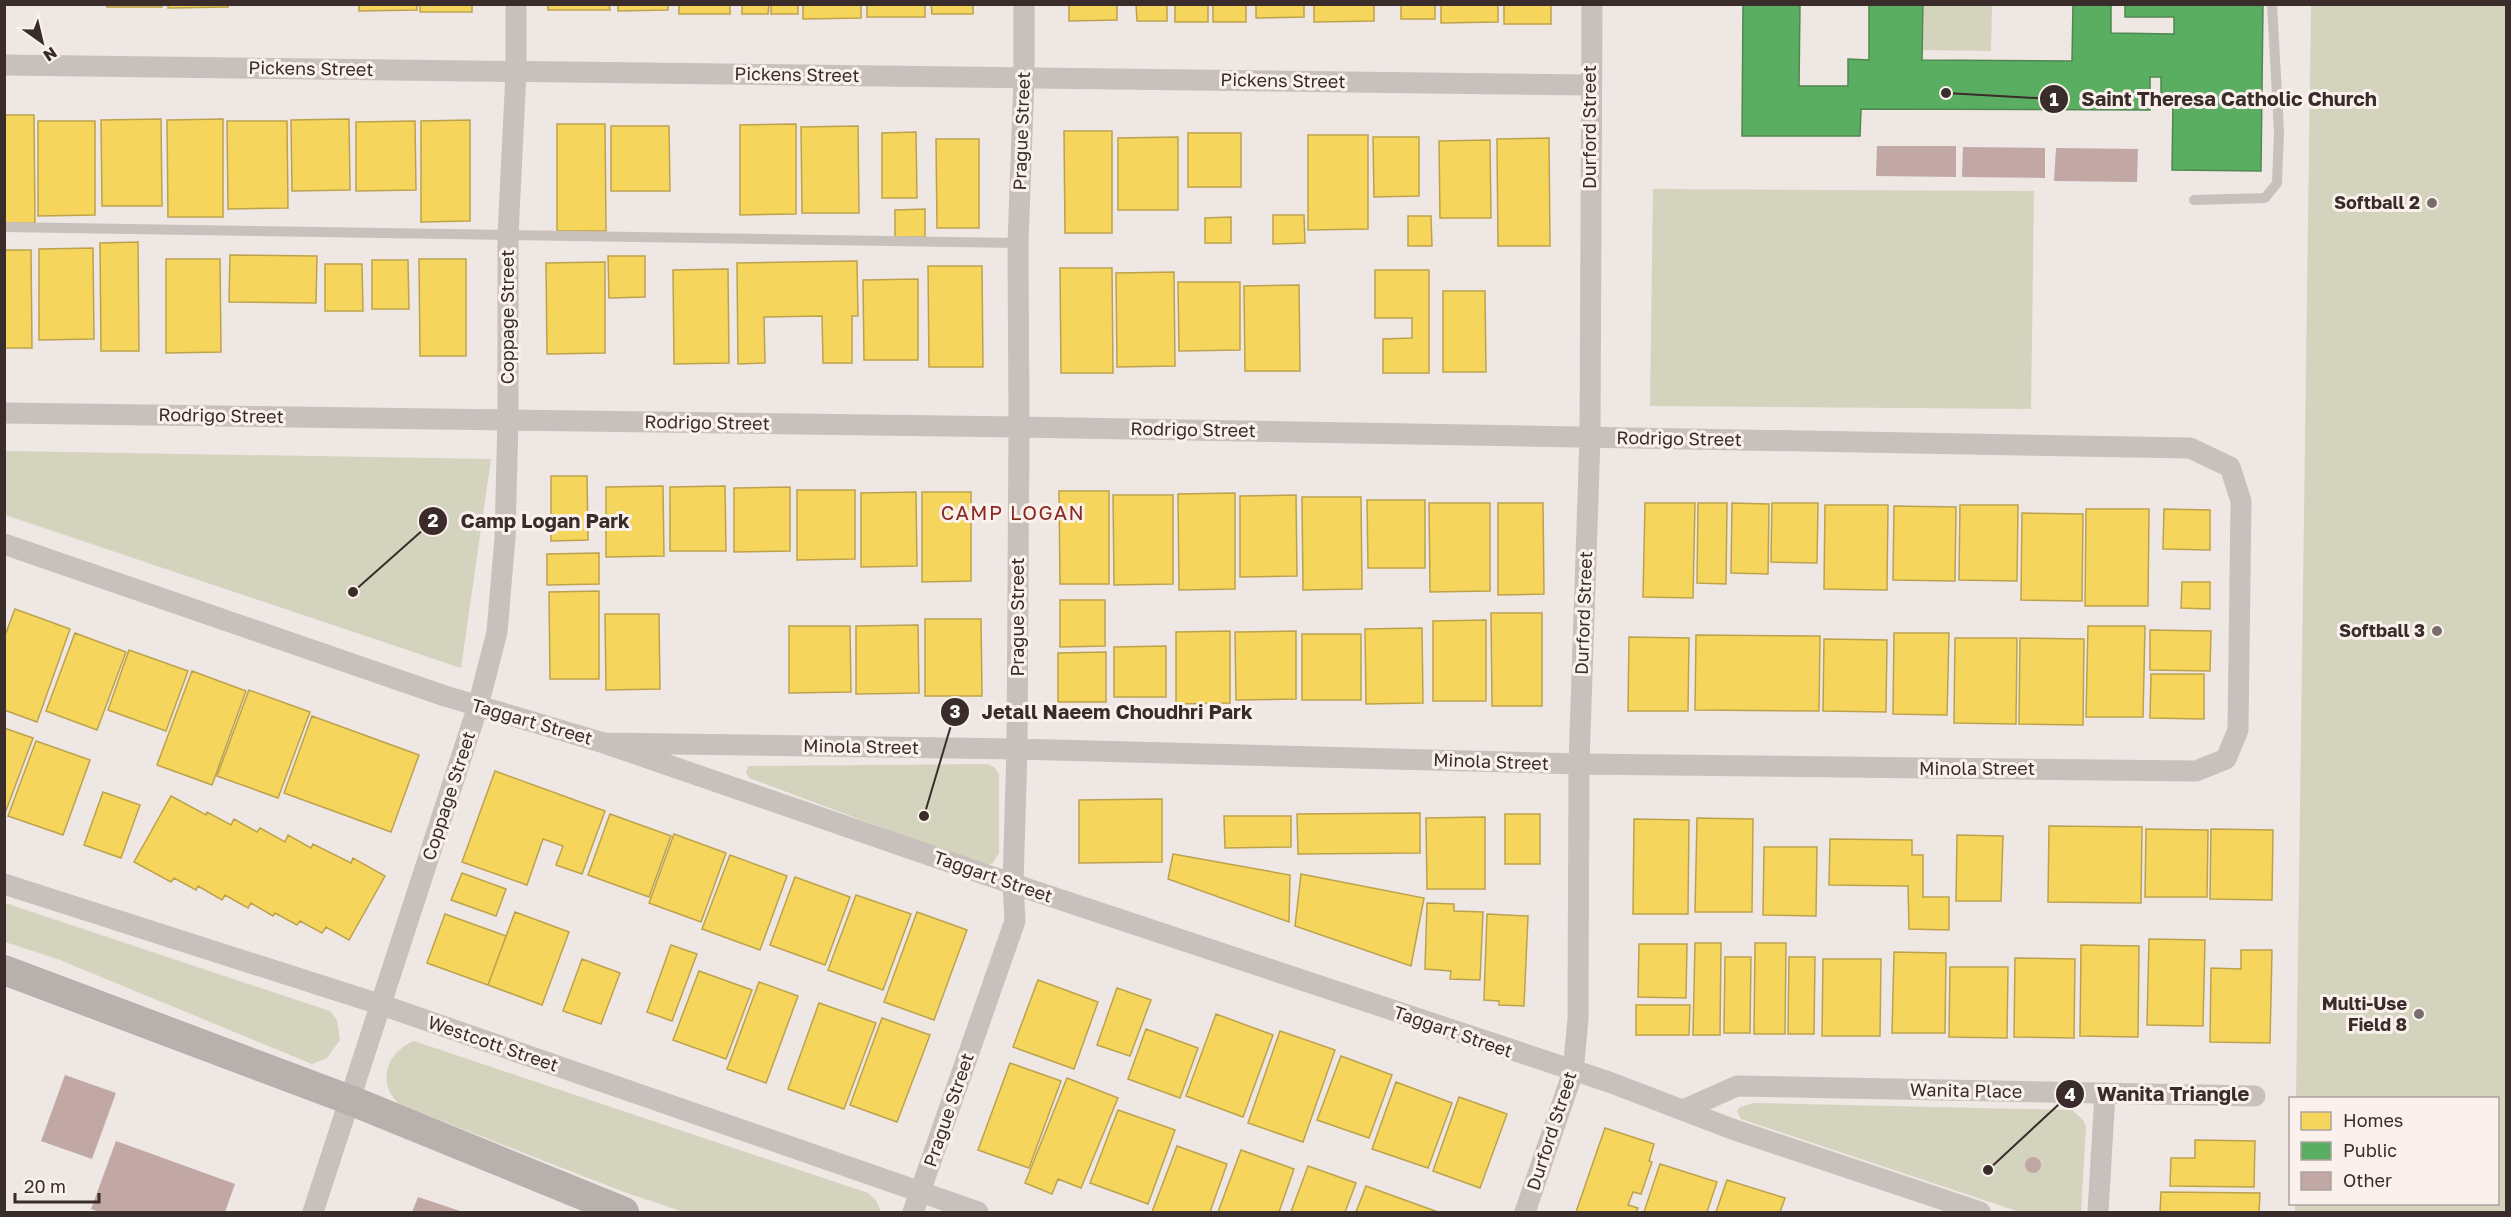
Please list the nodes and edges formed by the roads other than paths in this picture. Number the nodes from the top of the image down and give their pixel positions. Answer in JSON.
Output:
{"nodes":[{"id":1,"x":516,"y":4,"type":"edge"},
{"id":2,"x":1024,"y":4,"type":"edge"},
{"id":3,"x":1592,"y":4,"type":"edge"},
{"id":4,"x":2272,"y":4,"type":"edge"},
{"id":5,"x":4,"y":65,"type":"edge"},
{"id":6,"x":516,"y":72,"type":"junction"},
{"id":7,"x":1024,"y":78,"type":"junction"},
{"id":8,"x":1590,"y":85,"type":"junction"},
{"id":9,"x":2194,"y":200,"type":"dead end"},
{"id":10,"x":4,"y":227,"type":"edge"},
{"id":11,"x":508,"y":236,"type":"junction"},
{"id":12,"x":1018,"y":243,"type":"junction"},
{"id":13,"x":4,"y":412,"type":"edge"},
{"id":14,"x":508,"y":420,"type":"junction"},
{"id":15,"x":1019,"y":427,"type":"junction"},
{"id":16,"x":1590,"y":438,"type":"junction"},
{"id":17,"x":4,"y":544,"type":"edge"},
{"id":18,"x":2240,"y":612,"type":"joint"},
{"id":19,"x":478,"y":706,"type":"junction"},
{"id":20,"x":604,"y":743,"type":"junction"},
{"id":21,"x":1017,"y":749,"type":"junction"},
{"id":22,"x":1579,"y":764,"type":"junction"},
{"id":23,"x":4,"y":884,"type":"edge"},
{"id":24,"x":1013,"y":885,"type":"junction"},
{"id":25,"x":4,"y":970,"type":"edge"},
{"id":26,"x":382,"y":1005,"type":"junction"},
{"id":27,"x":1573,"y":1072,"type":"junction"},
{"id":28,"x":2105,"y":1093,"type":"junction"},
{"id":29,"x":2254,"y":1096,"type":"dead end"},
{"id":30,"x":350,"y":1100,"type":"junction"},
{"id":31,"x":1683,"y":1110,"type":"junction"},
{"id":32,"x":917,"y":1203,"type":"edge"},
{"id":33,"x":313,"y":1212,"type":"edge"},
{"id":34,"x":624,"y":1212,"type":"edge"},
{"id":35,"x":978,"y":1212,"type":"edge"},
{"id":36,"x":1525,"y":1212,"type":"edge"},
{"id":37,"x":1980,"y":1212,"type":"edge"},
{"id":38,"x":2098,"y":1212,"type":"edge"}],
"edges":[{"from":1,"to":6,"type":"street","name":"Coppage Street"},
{"from":2,"to":7,"type":"street","name":"Prague Street"},
{"from":3,"to":8,"type":"street","name":"Durford Street"},
{"from":4,"to":9,"type":"lane"},
{"from":5,"to":6,"type":"street","name":"Pickens Street"},
{"from":6,"to":7,"type":"street","name":"Pickens Street"},
{"from":6,"to":11,"type":"street","name":"Coppage Street"},
{"from":7,"to":8,"type":"street","name":"Pickens Street"},
{"from":7,"to":12,"type":"street","name":"Prague Street"},
{"from":8,"to":16,"type":"street","name":"Durford Street"},
{"from":10,"to":11,"type":"lane"},
{"from":11,"to":12,"type":"lane"},
{"from":11,"to":14,"type":"street","name":"Coppage Street"},
{"from":12,"to":15,"type":"street","name":"Prague Street"},
{"from":13,"to":14,"type":"street","name":"Rodrigo Street"},
{"from":14,"to":15,"type":"street","name":"Rodrigo Street"},
{"from":14,"to":19,"type":"street","name":"Coppage Street"},
{"from":15,"to":16,"type":"street","name":"Rodrigo Street"},
{"from":15,"to":21,"type":"street","name":"Prague Street"},
{"from":16,"to":18,"type":"street","name":"Rodrigo Street"},
{"from":16,"to":22,"type":"street","name":"Durford Street"},
{"from":17,"to":19,"type":"street","name":"Taggart Street"},
{"from":18,"to":22,"type":"street","name":"Minola Street"},
{"from":19,"to":20,"type":"street","name":"Taggart Street"},
{"from":19,"to":26,"type":"street","name":"Coppage Street"},
{"from":20,"to":21,"type":"street","name":"Minola Street"},
{"from":20,"to":24,"type":"street","name":"Taggart Street"},
{"from":21,"to":22,"type":"street","name":"Minola Street"},
{"from":21,"to":24,"type":"street","name":"Prague Street"},
{"from":22,"to":27,"type":"street","name":"Durford Street"},
{"from":23,"to":26,"type":"street","name":"Westcott Street"},
{"from":24,"to":27,"type":"street","name":"Taggart Street"},
{"from":24,"to":32,"type":"street","name":"Prague Street"},
{"from":25,"to":30,"type":"main road"},
{"from":26,"to":30,"type":"street","name":"Coppage Street"},
{"from":26,"to":32,"type":"street","name":"Westcott Street"},
{"from":27,"to":31,"type":"street","name":"Taggart Street"},
{"from":27,"to":36,"type":"street","name":"Durford Street"},
{"from":28,"to":29,"type":"street","name":"Wanita Place"},
{"from":28,"to":31,"type":"street","name":"Wanita Place"},
{"from":28,"to":38,"type":"street"},
{"from":30,"to":33,"type":"street","name":"Coppage Street"},
{"from":30,"to":34,"type":"main road"},
{"from":31,"to":37,"type":"street","name":"Taggart Street"},
{"from":32,"to":35,"type":"street","name":"Westcott Street"}]}
